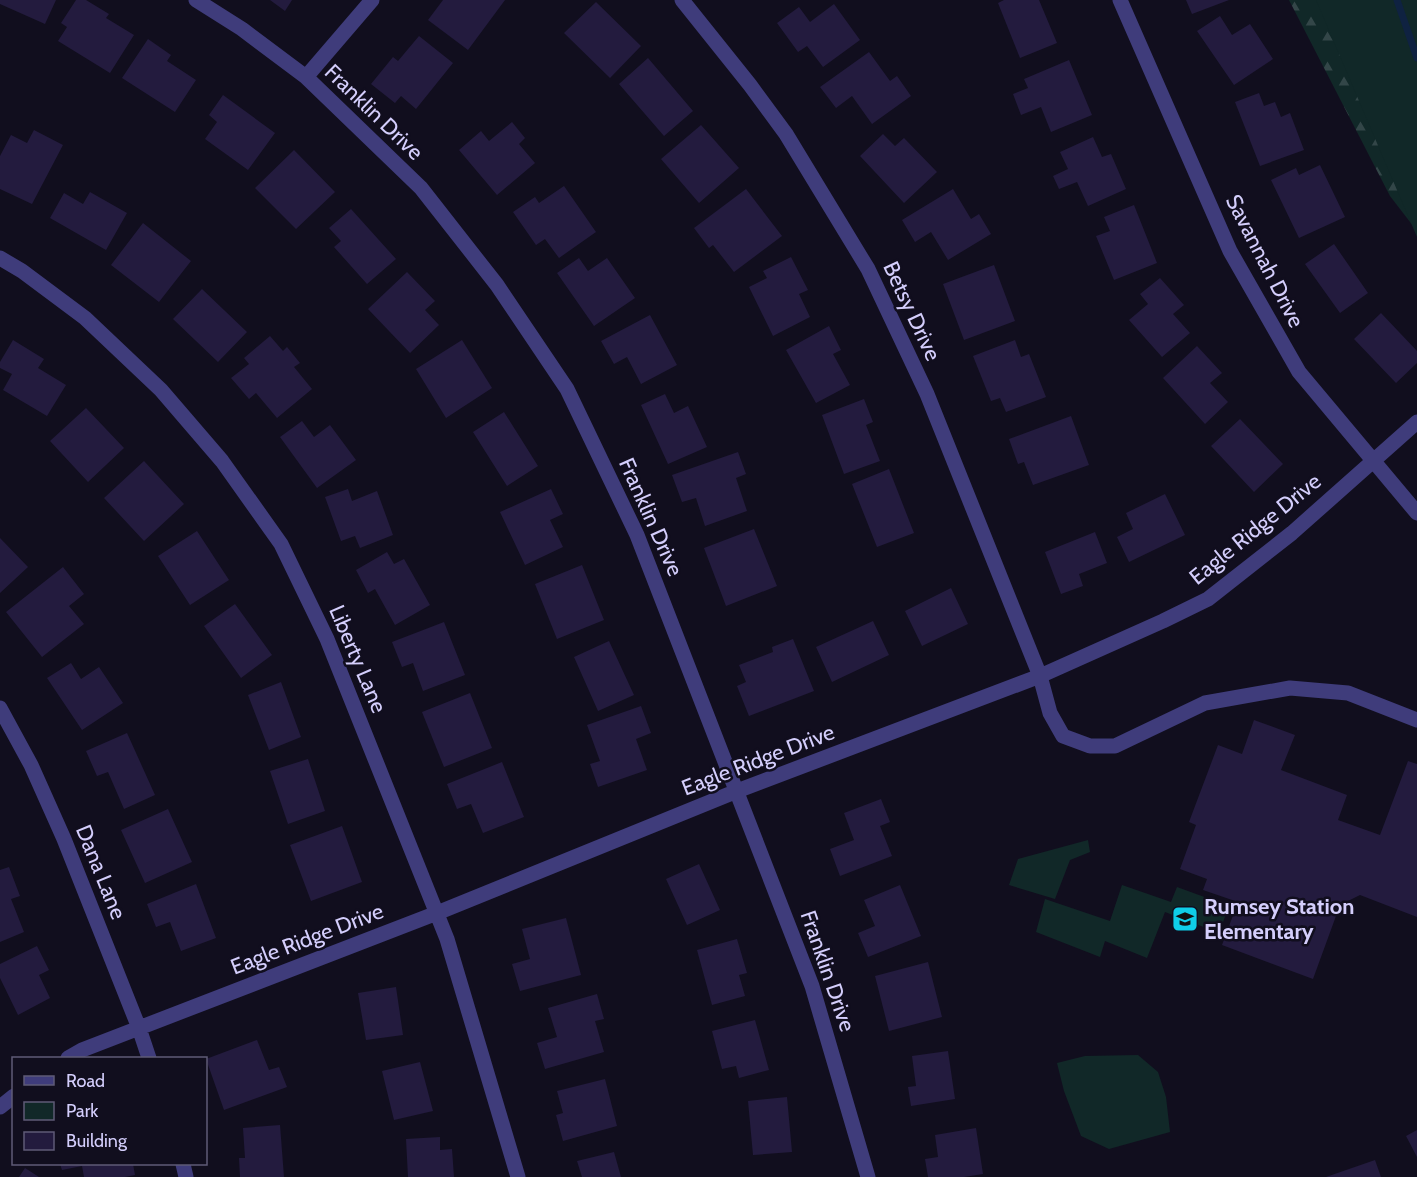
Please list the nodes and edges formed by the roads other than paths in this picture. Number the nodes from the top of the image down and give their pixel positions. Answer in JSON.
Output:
{"nodes":[{"id":1,"x":196,"y":0,"type":"edge"},
{"id":2,"x":372,"y":0,"type":"edge"},
{"id":3,"x":682,"y":0,"type":"edge"},
{"id":4,"x":1120,"y":0,"type":"edge"},
{"id":5,"x":306,"y":77,"type":"junction"},
{"id":6,"x":0,"y":258,"type":"edge"},
{"id":7,"x":1417,"y":423,"type":"edge"},
{"id":8,"x":1373,"y":461,"type":"junction"},
{"id":9,"x":1417,"y":513,"type":"edge"},
{"id":10,"x":1040,"y":676,"type":"junction"},
{"id":11,"x":0,"y":708,"type":"edge"},
{"id":12,"x":1417,"y":720,"type":"edge"},
{"id":13,"x":737,"y":791,"type":"junction"},
{"id":14,"x":437,"y":913,"type":"junction"},
{"id":15,"x":139,"y":1028,"type":"junction"},
{"id":16,"x":71,"y":1057,"type":"edge"},
{"id":17,"x":148,"y":1057,"type":"edge"},
{"id":18,"x":12,"y":1098,"type":"edge"},
{"id":19,"x":0,"y":1107,"type":"edge"},
{"id":20,"x":518,"y":1177,"type":"edge"},
{"id":21,"x":868,"y":1177,"type":"edge"}],
"edges":[{"from":1,"to":5,"type":"street","name":"Franklin Drive"},
{"from":2,"to":5,"type":"street"},
{"from":3,"to":10,"type":"street","name":"Betsy Drive"},
{"from":4,"to":8,"type":"street","name":"Savannah Drive"},
{"from":5,"to":13,"type":"street","name":"Franklin Drive"},
{"from":6,"to":14,"type":"street","name":"Liberty Lane"},
{"from":7,"to":8,"type":"street","name":"Eagle Ridge Drive"},
{"from":8,"to":9,"type":"street","name":"Savannah Drive"},
{"from":8,"to":10,"type":"street","name":"Eagle Ridge Drive"},
{"from":10,"to":12,"type":"street","name":"Betsy Drive"},
{"from":10,"to":13,"type":"street","name":"Eagle Ridge Drive"},
{"from":11,"to":15,"type":"street","name":"Dana Lane"},
{"from":13,"to":14,"type":"street","name":"Eagle Ridge Drive"},
{"from":13,"to":21,"type":"street","name":"Franklin Drive"},
{"from":14,"to":15,"type":"street","name":"Eagle Ridge Drive"},
{"from":14,"to":20,"type":"street","name":"Liberty Lane"},
{"from":15,"to":16,"type":"street","name":"Eagle Ridge Drive"},
{"from":15,"to":17,"type":"street","name":"Dana Lane"},
{"from":18,"to":19,"type":"street"}]}
